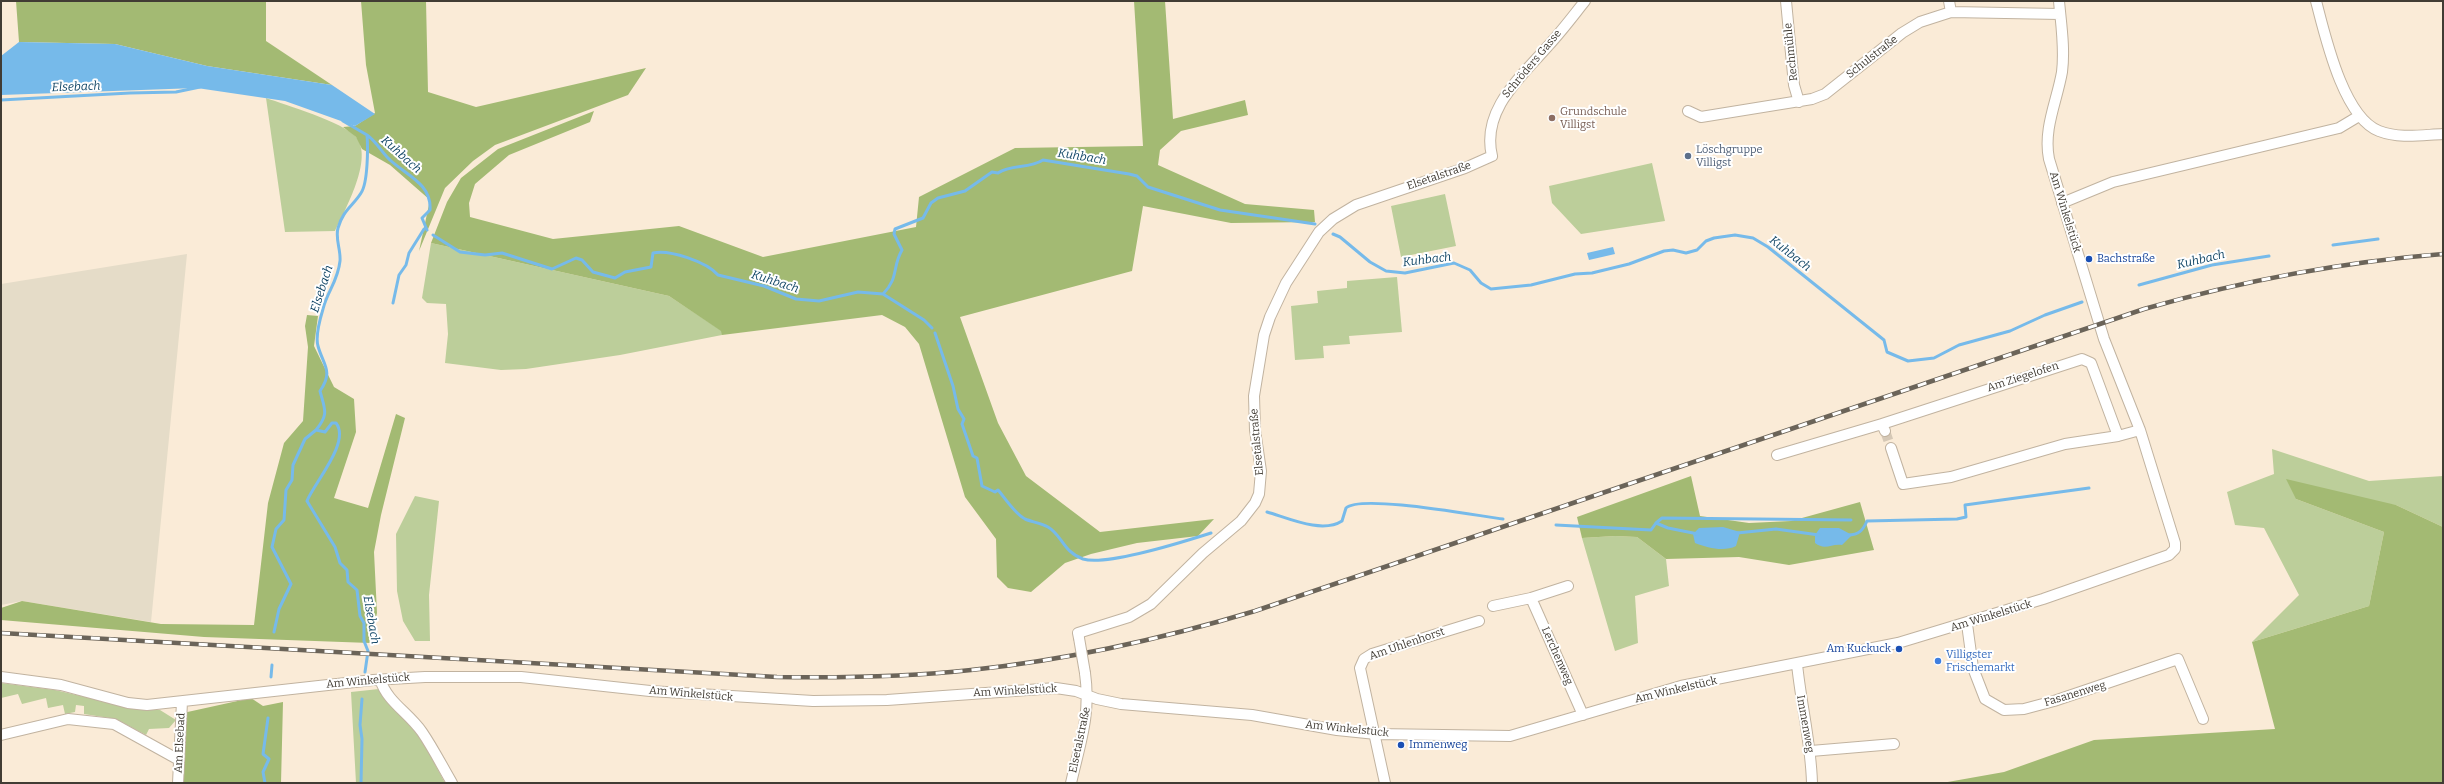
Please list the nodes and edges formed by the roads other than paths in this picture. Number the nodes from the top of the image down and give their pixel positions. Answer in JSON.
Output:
{"nodes":[{"id":1,"x":1585,"y":1,"type":"edge"},
{"id":2,"x":1786,"y":1,"type":"edge"},
{"id":3,"x":1949,"y":1,"type":"edge"},
{"id":4,"x":2058,"y":1,"type":"edge"},
{"id":5,"x":2316,"y":1,"type":"edge"},
{"id":6,"x":1951,"y":12,"type":"junction"},
{"id":7,"x":2060,"y":14,"type":"junction"},
{"id":8,"x":1799,"y":102,"type":"junction"},
{"id":9,"x":1688,"y":111,"type":"dead end"},
{"id":10,"x":2359,"y":116,"type":"junction"},
{"id":11,"x":2443,"y":134,"type":"edge"},
{"id":12,"x":1492,"y":156,"type":"joint"},
{"id":13,"x":2062,"y":203,"type":"junction"},
{"id":14,"x":2140,"y":430,"type":"junction"},
{"id":15,"x":2118,"y":436,"type":"junction"},
{"id":16,"x":1890,"y":448,"type":"tunnel mouth"},
{"id":17,"x":1777,"y":455,"type":"dead end"},
{"id":18,"x":1568,"y":586,"type":"dead end"},
{"id":19,"x":1532,"y":598,"type":"junction"},
{"id":20,"x":1493,"y":606,"type":"dead end"},
{"id":21,"x":1479,"y":621,"type":"dead end"},
{"id":22,"x":1967,"y":624,"type":"junction"},
{"id":23,"x":1797,"y":664,"type":"junction"},
{"id":24,"x":1,"y":677,"type":"edge"},
{"id":25,"x":380,"y":679,"type":"junction"},
{"id":26,"x":1088,"y":695,"type":"junction"},
{"id":27,"x":182,"y":702,"type":"junction"},
{"id":28,"x":1583,"y":715,"type":"junction"},
{"id":29,"x":2203,"y":718,"type":"dead end"},
{"id":30,"x":1376,"y":734,"type":"junction"},
{"id":31,"x":1,"y":735,"type":"edge"},
{"id":32,"x":1894,"y":744,"type":"dead end"},
{"id":33,"x":1811,"y":751,"type":"junction"},
{"id":34,"x":179,"y":760,"type":"junction"},
{"id":35,"x":178,"y":783,"type":"edge"},
{"id":36,"x":452,"y":783,"type":"edge"},
{"id":37,"x":1071,"y":783,"type":"edge"},
{"id":38,"x":1385,"y":783,"type":"edge"},
{"id":39,"x":1812,"y":783,"type":"edge"}],
"edges":[{"from":1,"to":12,"type":"street","name":"Schröders Gasse"},
{"from":2,"to":8,"type":"street","name":"Rechmühle"},
{"from":3,"to":6,"type":"street"},
{"from":4,"to":7,"type":"street","name":"Am Winkelstück"},
{"from":5,"to":10,"type":"street"},
{"from":6,"to":7,"type":"street","name":"Schulstraße"},
{"from":6,"to":8,"type":"street","name":"Schulstraße"},
{"from":7,"to":13,"type":"street","name":"Am Winkelstück"},
{"from":8,"to":9,"type":"street","name":"Schulstraße"},
{"from":10,"to":11,"type":"street"},
{"from":10,"to":13,"type":"street"},
{"from":12,"to":26,"type":"street","name":"Elsetalstraße","bridge":true},
{"from":13,"to":14,"type":"street","name":"Am Winkelstück"},
{"from":14,"to":15,"type":"street"},
{"from":14,"to":22,"type":"street","name":"Am Winkelstück"},
{"from":15,"to":16,"type":"street"},
{"from":15,"to":17,"type":"street","name":"Am Ziegelofen"},
{"from":18,"to":19,"type":"street"},
{"from":19,"to":20,"type":"street"},
{"from":19,"to":28,"type":"street","name":"Lerchenweg"},
{"from":21,"to":30,"type":"street","name":"Am Uhlenhorst"},
{"from":22,"to":23,"type":"street","name":"Am Winkelstück"},
{"from":22,"to":29,"type":"street","name":"Fasanenweg"},
{"from":23,"to":28,"type":"street","name":"Am Winkelstück"},
{"from":23,"to":33,"type":"street","name":"Immenweg"},
{"from":24,"to":27,"type":"street","name":"Am Winkelstück"},
{"from":25,"to":26,"type":"street","name":"Am Winkelstück"},
{"from":25,"to":27,"type":"street","name":"Am Winkelstück"},
{"from":25,"to":36,"type":"street"},
{"from":26,"to":30,"type":"street","name":"Am Winkelstück"},
{"from":26,"to":37,"type":"street","name":"Elsetalstraße"},
{"from":27,"to":34,"type":"street","name":"Am Elsebad"},
{"from":28,"to":30,"type":"street","name":"Am Winkelstück"},
{"from":30,"to":38,"type":"street"},
{"from":31,"to":34,"type":"street"},
{"from":32,"to":33,"type":"street"},
{"from":33,"to":39,"type":"street","name":"Immenweg"},
{"from":34,"to":35,"type":"street","name":"Am Elsebad"}]}
